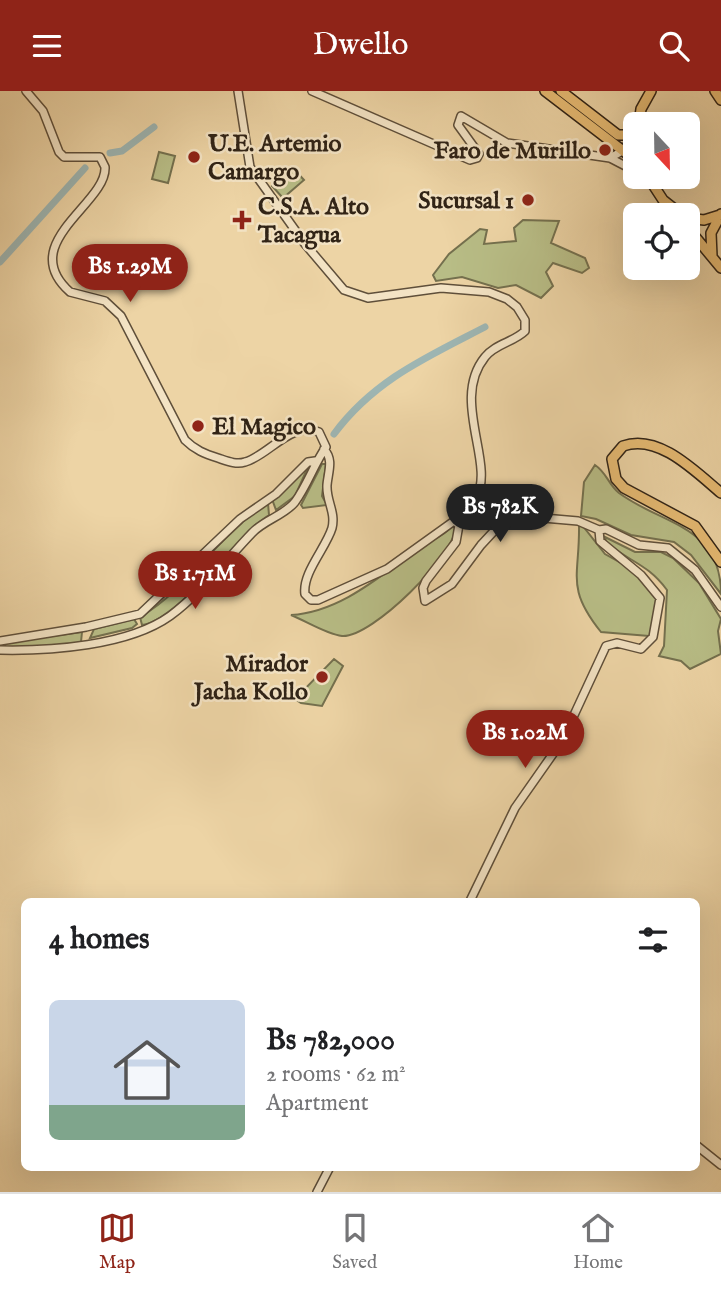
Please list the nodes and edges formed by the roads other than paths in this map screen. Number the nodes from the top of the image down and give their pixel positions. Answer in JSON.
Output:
{"nodes":[{"id":1,"x":26,"y":91,"type":"edge"},
{"id":2,"x":238,"y":91,"type":"edge"},
{"id":3,"x":312,"y":91,"type":"edge"},
{"id":4,"x":545,"y":91,"type":"edge"},
{"id":5,"x":561,"y":91,"type":"edge"},
{"id":6,"x":651,"y":91,"type":"edge"},
{"id":7,"x":717,"y":91,"type":"edge"},
{"id":8,"x":721,"y":100,"type":"edge"},
{"id":9,"x":641,"y":112,"type":"edge"},
{"id":10,"x":623,"y":134,"type":"edge"},
{"id":11,"x":623,"y":149,"type":"edge"},
{"id":12,"x":623,"y":151,"type":"edge"},
{"id":13,"x":610,"y":158,"type":"junction"},
{"id":14,"x":623,"y":165,"type":"edge"},
{"id":15,"x":656,"y":189,"type":"edge"},
{"id":16,"x":668,"y":203,"type":"edge"},
{"id":17,"x":721,"y":214,"type":"edge"},
{"id":18,"x":700,"y":220,"type":"edge"},
{"id":19,"x":700,"y":242,"type":"edge"},
{"id":20,"x":718,"y":264,"type":"edge"},
{"id":21,"x":324,"y":449,"type":"junction"},
{"id":22,"x":315,"y":461,"type":"junction"},
{"id":23,"x":721,"y":493,"type":"edge"},
{"id":24,"x":454,"y":521,"type":"junction"},
{"id":25,"x":599,"y":530,"type":"junction"},
{"id":26,"x":721,"y":562,"type":"edge"},
{"id":27,"x":721,"y":607,"type":"edge"},
{"id":28,"x":137,"y":616,"type":"junction"},
{"id":29,"x":86,"y":627,"type":"junction"},
{"id":30,"x":141,"y":630,"type":"junction"},
{"id":31,"x":0,"y":641,"type":"edge"},
{"id":32,"x":88,"y":645,"type":"junction"},
{"id":33,"x":0,"y":650,"type":"edge"},
{"id":34,"x":471,"y":898,"type":"edge"},
{"id":35,"x":700,"y":1148,"type":"edge"},
{"id":36,"x":721,"y":1165,"type":"edge"},
{"id":37,"x":328,"y":1171,"type":"edge"},
{"id":38,"x":317,"y":1192,"type":"edge"}],
"edges":[{"from":1,"to":21,"type":"street"},
{"from":2,"to":24,"type":"street"},
{"from":3,"to":13,"type":"street"},
{"from":4,"to":11,"type":"main road"},
{"from":5,"to":10,"type":"main road"},
{"from":6,"to":9,"type":"main road"},
{"from":7,"to":8,"type":"main road"},
{"from":12,"to":13,"type":"street"},
{"from":13,"to":14,"type":"street"},
{"from":15,"to":16,"type":"main road"},
{"from":17,"to":18,"type":"main road"},
{"from":17,"to":20,"type":"main road"},
{"from":19,"to":20,"type":"main road"},
{"from":21,"to":22,"type":"street"},
{"from":21,"to":24,"type":"street"},
{"from":22,"to":28,"type":"street"},
{"from":22,"to":30,"type":"street"},
{"from":23,"to":26,"type":"main road"},
{"from":24,"to":25,"type":"street"},
{"from":25,"to":27,"type":"street"},
{"from":25,"to":34,"type":"street"},
{"from":28,"to":29,"type":"street"},
{"from":28,"to":30,"type":"street"},
{"from":29,"to":31,"type":"street"},
{"from":29,"to":32,"type":"street"},
{"from":30,"to":32,"type":"street"},
{"from":32,"to":33,"type":"street"},
{"from":35,"to":36,"type":"street"},
{"from":37,"to":38,"type":"street"}]}
